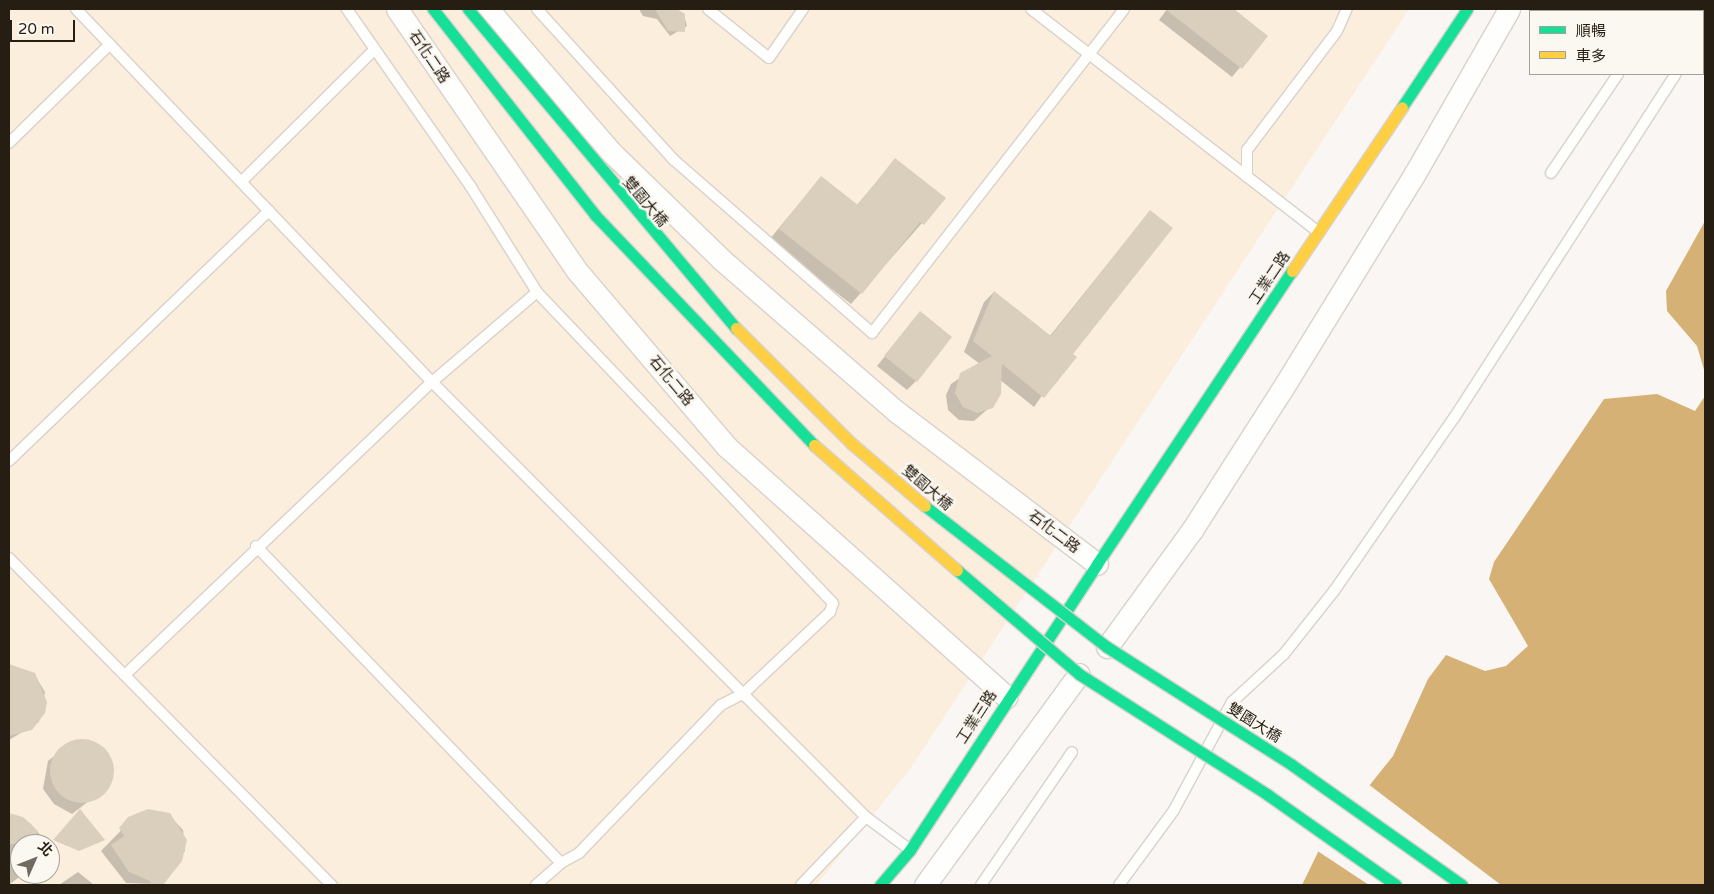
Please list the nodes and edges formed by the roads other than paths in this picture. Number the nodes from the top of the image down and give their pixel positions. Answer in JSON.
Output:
{"nodes":[{"id":1,"x":76,"y":9,"type":"edge"},
{"id":2,"x":347,"y":9,"type":"edge"},
{"id":3,"x":397,"y":9,"type":"edge"},
{"id":4,"x":433,"y":9,"type":"edge"},
{"id":5,"x":468,"y":9,"type":"edge"},
{"id":6,"x":488,"y":9,"type":"edge"},
{"id":7,"x":537,"y":9,"type":"edge"},
{"id":8,"x":708,"y":9,"type":"edge"},
{"id":9,"x":803,"y":9,"type":"edge"},
{"id":10,"x":1031,"y":9,"type":"edge"},
{"id":11,"x":1124,"y":9,"type":"edge"},
{"id":12,"x":1347,"y":9,"type":"edge"},
{"id":13,"x":1467,"y":9,"type":"edge"},
{"id":14,"x":1508,"y":9,"type":"edge"},
{"id":15,"x":110,"y":44,"type":"junction"},
{"id":16,"x":373,"y":50,"type":"junction"},
{"id":17,"x":1088,"y":53,"type":"junction"},
{"id":18,"x":1617,"y":75,"type":"edge"},
{"id":19,"x":1675,"y":75,"type":"edge"},
{"id":20,"x":9,"y":143,"type":"edge"},
{"id":21,"x":1551,"y":173,"type":"dead end"},
{"id":22,"x":1247,"y":177,"type":"junction"},
{"id":23,"x":240,"y":182,"type":"junction"},
{"id":24,"x":269,"y":211,"type":"junction"},
{"id":25,"x":1318,"y":232,"type":"junction"},
{"id":26,"x":537,"y":292,"type":"junction"},
{"id":27,"x":432,"y":382,"type":"junction"},
{"id":28,"x":9,"y":461,"type":"edge"},
{"id":29,"x":256,"y":546,"type":"junction"},
{"id":30,"x":9,"y":558,"type":"edge"},
{"id":31,"x":1097,"y":564,"type":"junction"},
{"id":32,"x":1106,"y":647,"type":"junction"},
{"id":33,"x":126,"y":674,"type":"junction"},
{"id":34,"x":1079,"y":674,"type":"junction"},
{"id":35,"x":743,"y":694,"type":"junction"},
{"id":36,"x":1007,"y":697,"type":"junction"},
{"id":37,"x":1072,"y":752,"type":"dead end"},
{"id":38,"x":866,"y":817,"type":"junction"},
{"id":39,"x":910,"y":850,"type":"junction"},
{"id":40,"x":561,"y":863,"type":"junction"},
{"id":41,"x":332,"y":885,"type":"edge"},
{"id":42,"x":536,"y":885,"type":"edge"},
{"id":43,"x":801,"y":885,"type":"edge"},
{"id":44,"x":880,"y":885,"type":"edge"},
{"id":45,"x":925,"y":885,"type":"edge"},
{"id":46,"x":981,"y":885,"type":"edge"},
{"id":47,"x":1119,"y":885,"type":"edge"},
{"id":48,"x":1396,"y":885,"type":"edge"},
{"id":49,"x":1462,"y":885,"type":"edge"}],
"edges":[{"from":1,"to":15,"type":"lane"},
{"from":2,"to":16,"type":"lane"},
{"from":3,"to":36,"type":"street","name":"石化二路"},
{"from":4,"to":34,"type":"main road","bridge":true},
{"from":5,"to":32,"type":"main road","name":"雙園大橋","bridge":true},
{"from":6,"to":31,"type":"street","name":"石化二路"},
{"from":7,"to":17,"type":"lane"},
{"from":8,"to":9,"type":"lane"},
{"from":10,"to":17,"type":"lane"},
{"from":11,"to":17,"type":"lane"},
{"from":12,"to":22,"type":"lane"},
{"from":13,"to":25,"type":"main road","name":"工業二路"},
{"from":14,"to":32,"type":"street"},
{"from":15,"to":20,"type":"lane"},
{"from":15,"to":23,"type":"lane"},
{"from":16,"to":23,"type":"lane"},
{"from":16,"to":26,"type":"lane"},
{"from":17,"to":22,"type":"lane"},
{"from":18,"to":21,"type":"lane"},
{"from":19,"to":47,"type":"lane"},
{"from":22,"to":25,"type":"lane"},
{"from":23,"to":24,"type":"lane"},
{"from":24,"to":27,"type":"lane"},
{"from":24,"to":28,"type":"lane"},
{"from":25,"to":31,"type":"main road","name":"工業二路"},
{"from":26,"to":27,"type":"lane"},
{"from":26,"to":35,"type":"lane"},
{"from":27,"to":29,"type":"lane"},
{"from":27,"to":35,"type":"lane"},
{"from":29,"to":33,"type":"lane"},
{"from":29,"to":40,"type":"lane"},
{"from":30,"to":33,"type":"lane"},
{"from":31,"to":36,"type":"main road","name":"工業三路"},
{"from":32,"to":49,"type":"main road","name":"雙園大橋","bridge":true},
{"from":33,"to":41,"type":"lane"},
{"from":34,"to":45,"type":"street"},
{"from":34,"to":48,"type":"main road","bridge":true},
{"from":35,"to":38,"type":"lane"},
{"from":35,"to":40,"type":"lane"},
{"from":36,"to":39,"type":"main road","name":"工業三路"},
{"from":37,"to":46,"type":"lane"},
{"from":38,"to":39,"type":"lane"},
{"from":38,"to":43,"type":"lane"},
{"from":39,"to":44,"type":"main road","name":"工業三路"},
{"from":40,"to":42,"type":"lane"}]}
